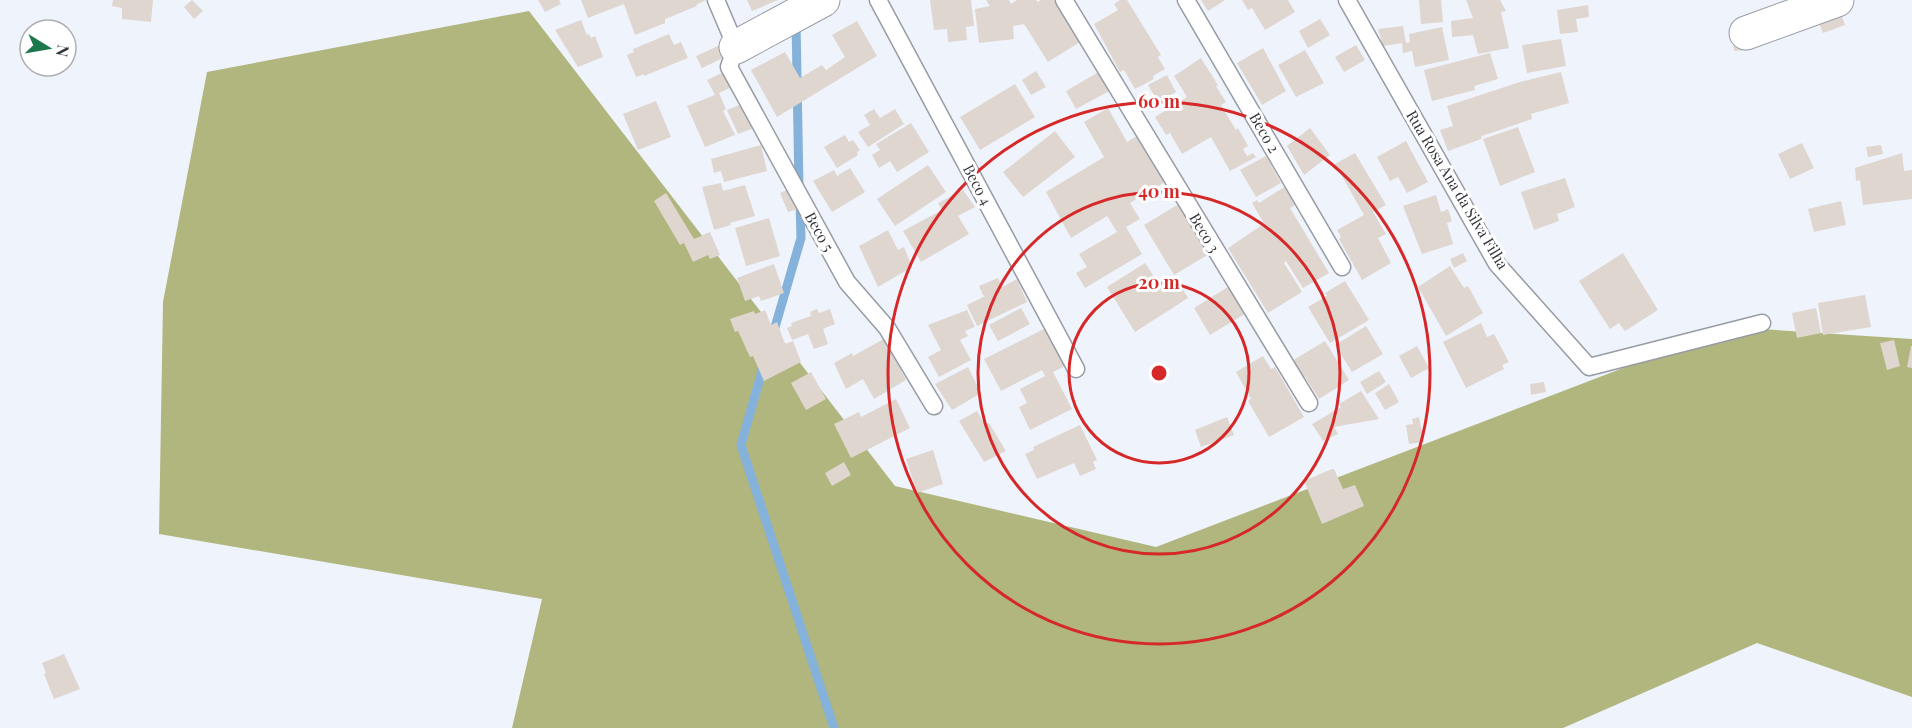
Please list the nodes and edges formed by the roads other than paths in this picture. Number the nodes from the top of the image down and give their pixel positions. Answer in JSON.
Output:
{"nodes":[{"id":1,"x":716,"y":0,"type":"edge"},
{"id":2,"x":823,"y":0,"type":"edge"},
{"id":3,"x":878,"y":0,"type":"edge"},
{"id":4,"x":1064,"y":0,"type":"edge"},
{"id":5,"x":1186,"y":0,"type":"edge"},
{"id":6,"x":1347,"y":0,"type":"edge"},
{"id":7,"x":1837,"y":0,"type":"edge"},
{"id":8,"x":1746,"y":33,"type":"dead end"},
{"id":9,"x":736,"y":47,"type":"junction"},
{"id":10,"x":1342,"y":267,"type":"dead end"},
{"id":11,"x":1762,"y":323,"type":"dead end"},
{"id":12,"x":1076,"y":369,"type":"dead end"},
{"id":13,"x":1309,"y":403,"type":"dead end"},
{"id":14,"x":933,"y":406,"type":"dead end"}],
"edges":[{"from":1,"to":9,"type":"lane"},
{"from":2,"to":9,"type":"street"},
{"from":3,"to":12,"type":"lane","name":"Beco 4"},
{"from":4,"to":13,"type":"lane","name":"Beco 3"},
{"from":5,"to":10,"type":"lane","name":"Beco 2"},
{"from":6,"to":11,"type":"lane","name":"Rua Rosa Ana da Silva Filha"},
{"from":7,"to":8,"type":"street"},
{"from":9,"to":14,"type":"lane","name":"Beco 5"}]}
